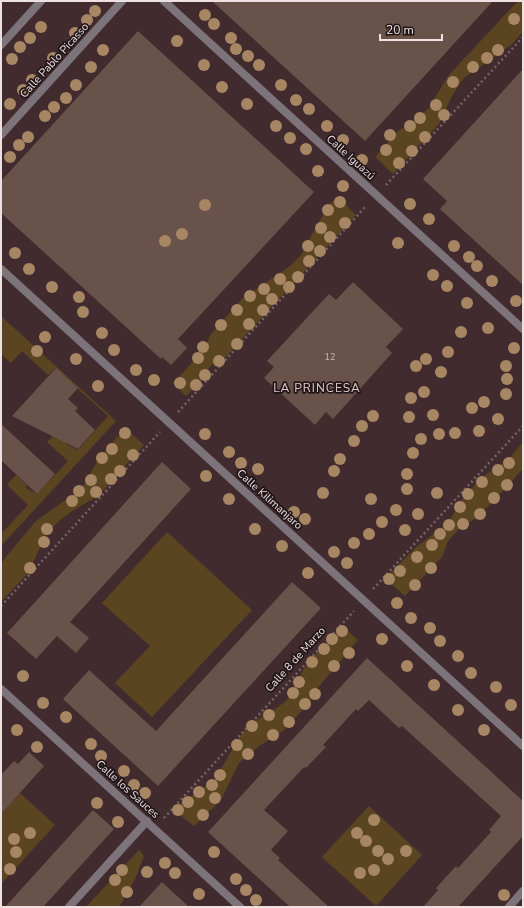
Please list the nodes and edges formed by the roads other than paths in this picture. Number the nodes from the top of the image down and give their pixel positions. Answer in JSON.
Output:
{"nodes":[{"id":1,"x":41,"y":1,"type":"edge"},
{"id":2,"x":122,"y":1,"type":"edge"},
{"id":3,"x":164,"y":1,"type":"edge"},
{"id":4,"x":1,"y":45,"type":"edge"},
{"id":5,"x":1,"y":135,"type":"edge"},
{"id":6,"x":1,"y":269,"type":"edge"},
{"id":7,"x":523,"y":329,"type":"edge"},
{"id":8,"x":1,"y":689,"type":"edge"},
{"id":9,"x":523,"y":746,"type":"edge"},
{"id":10,"x":147,"y":821,"type":"junction"},
{"id":11,"x":523,"y":891,"type":"edge"},
{"id":12,"x":69,"y":907,"type":"edge"},
{"id":13,"x":240,"y":907,"type":"edge"},
{"id":14,"x":508,"y":907,"type":"edge"}],
"edges":[{"from":1,"to":4,"type":"street"},
{"from":2,"to":5,"type":"street","name":"Calle Pablo Picasso"},
{"from":3,"to":7,"type":"street","name":"Calle Iguazú"},
{"from":6,"to":9,"type":"street","name":"Calle Kilimanjaro"},
{"from":8,"to":10,"type":"street","name":"Calle los Sauces"},
{"from":10,"to":12,"type":"street"},
{"from":10,"to":13,"type":"street","name":"Calle los Sauces"},
{"from":11,"to":14,"type":"street"}]}
